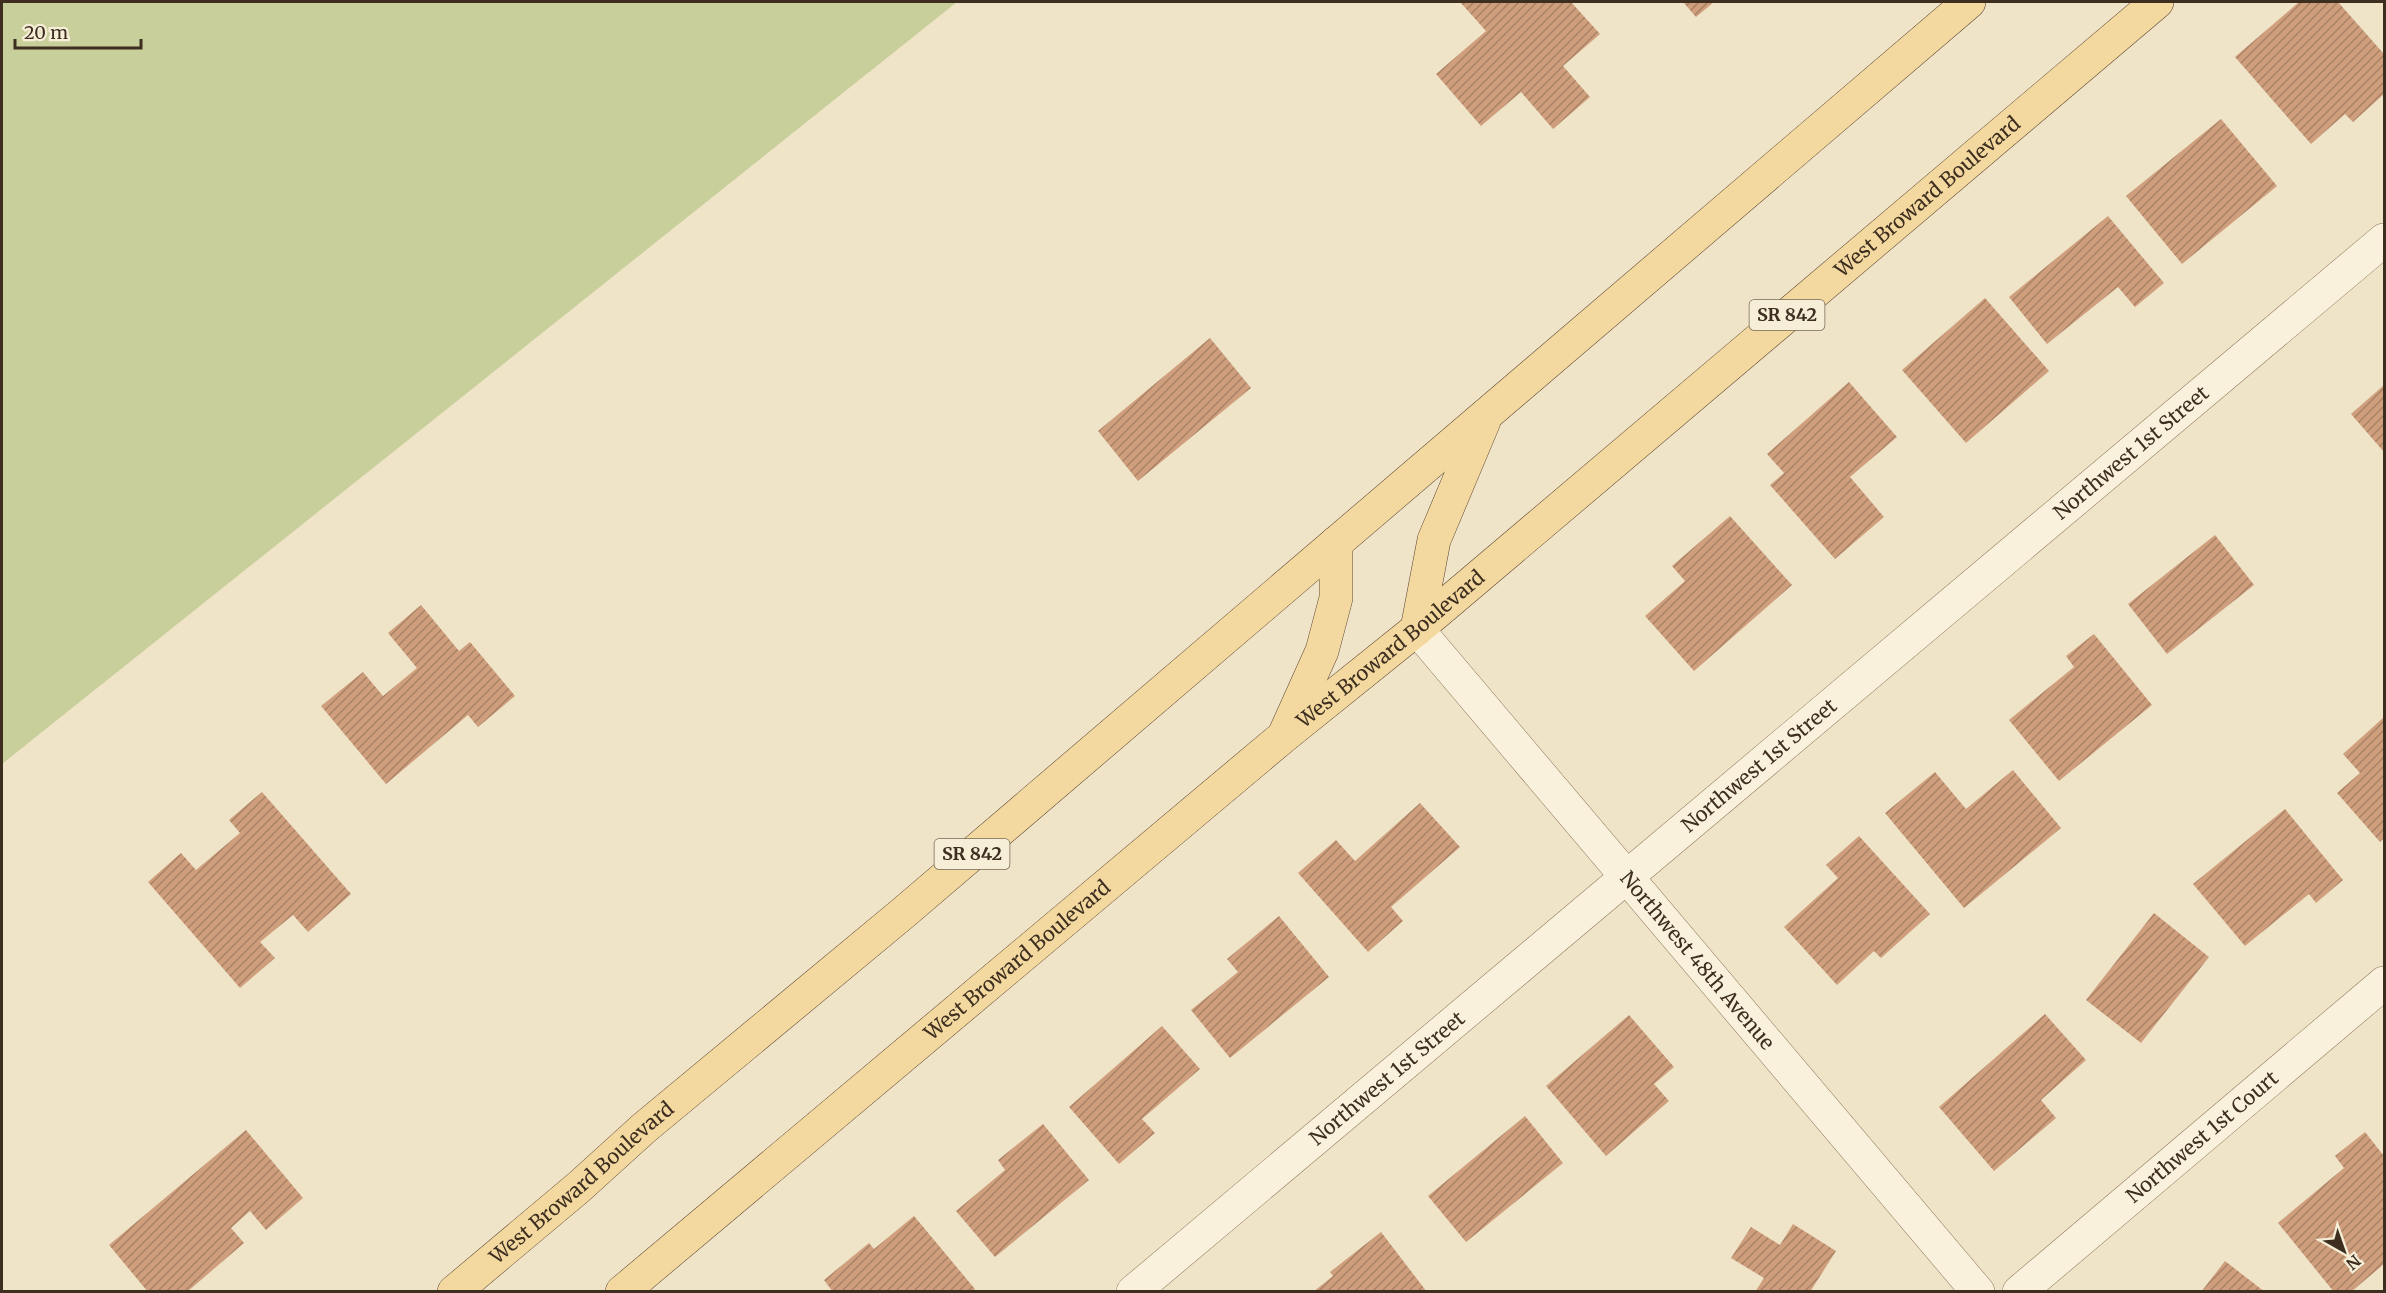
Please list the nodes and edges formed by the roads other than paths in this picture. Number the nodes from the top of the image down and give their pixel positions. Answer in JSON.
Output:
{"nodes":[{"id":1,"x":1969,"y":2,"type":"edge"},
{"id":2,"x":2157,"y":2,"type":"edge"},
{"id":3,"x":2385,"y":240,"type":"edge"},
{"id":4,"x":1487,"y":414,"type":"junction"},
{"id":5,"x":1336,"y":543,"type":"junction"},
{"id":6,"x":1417,"y":629,"type":"junction"},
{"id":7,"x":1284,"y":735,"type":"junction"},
{"id":8,"x":1626,"y":877,"type":"junction"},
{"id":9,"x":2385,"y":983,"type":"edge"},
{"id":10,"x":454,"y":1292,"type":"edge"},
{"id":11,"x":622,"y":1292,"type":"edge"},
{"id":12,"x":1133,"y":1292,"type":"edge"},
{"id":13,"x":1978,"y":1292,"type":"edge"},
{"id":14,"x":2019,"y":1292,"type":"edge"}],
"edges":[{"from":1,"to":4,"type":"main road","name":"West Broward Boulevard","number":"SR 842"},
{"from":2,"to":6,"type":"main road","name":"West Broward Boulevard","number":"SR 842"},
{"from":3,"to":8,"type":"street","name":"Northwest 1st Street"},
{"from":4,"to":5,"type":"main road","name":"West Broward Boulevard","number":"SR 842"},
{"from":4,"to":6,"type":"main road"},
{"from":5,"to":7,"type":"main road"},
{"from":5,"to":10,"type":"main road","name":"West Broward Boulevard","number":"SR 842"},
{"from":6,"to":7,"type":"main road","name":"West Broward Boulevard","number":"SR 842"},
{"from":6,"to":8,"type":"street","name":"Northwest 48th Avenue"},
{"from":7,"to":11,"type":"main road","name":"West Broward Boulevard","number":"SR 842"},
{"from":8,"to":12,"type":"street","name":"Northwest 1st Street"},
{"from":8,"to":13,"type":"street","name":"Northwest 48th Avenue"},
{"from":9,"to":14,"type":"street","name":"Northwest 1st Court"}]}
